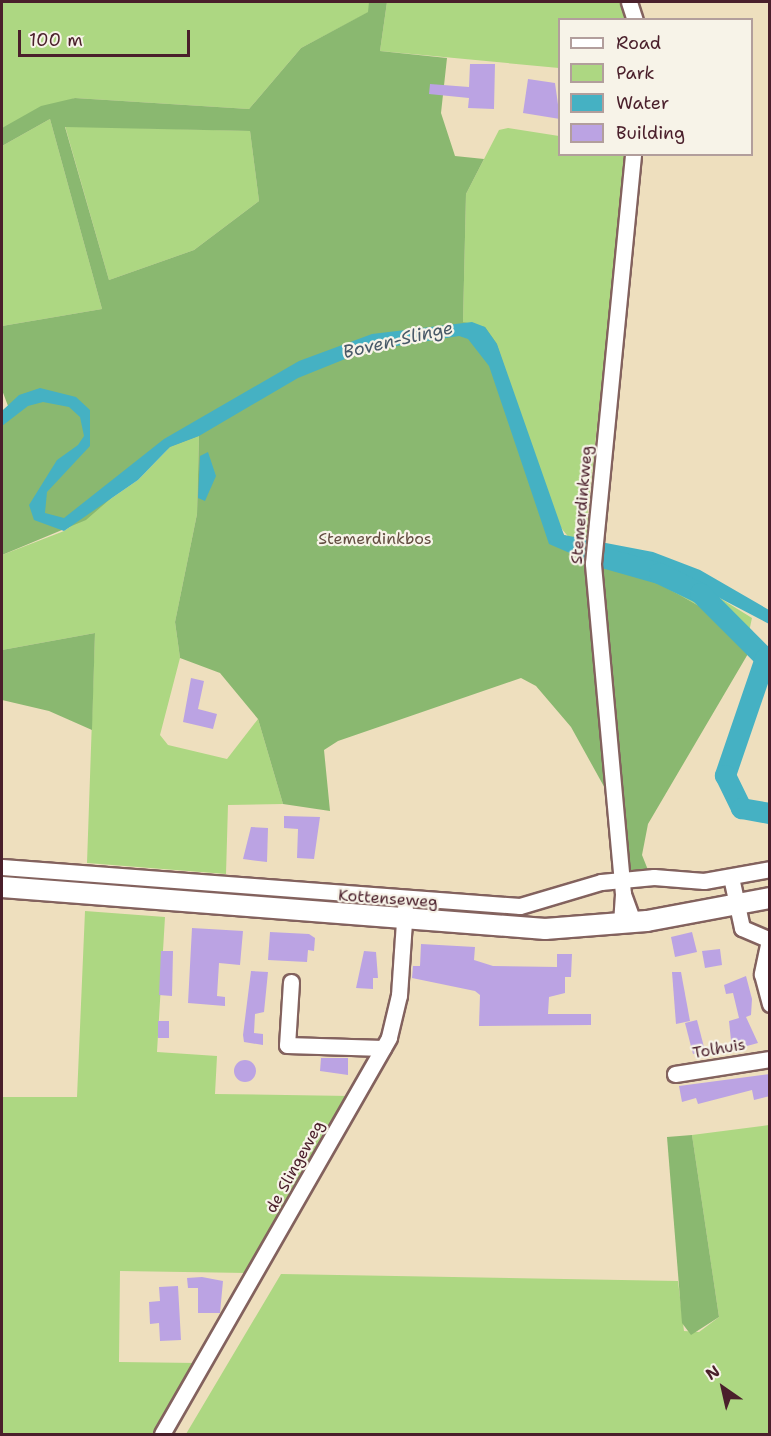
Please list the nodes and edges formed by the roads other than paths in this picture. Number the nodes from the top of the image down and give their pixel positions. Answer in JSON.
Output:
{"nodes":[{"id":1,"x":629,"y":2,"type":"edge"},
{"id":2,"x":634,"y":18,"type":"edge"},
{"id":3,"x":633,"y":156,"type":"edge"},
{"id":4,"x":2,"y":867,"type":"edge"},
{"id":5,"x":770,"y":869,"type":"edge"},
{"id":6,"x":770,"y":886,"type":"edge"},
{"id":7,"x":2,"y":887,"type":"edge"},
{"id":8,"x":191,"y":892,"type":"junction"},
{"id":9,"x":733,"y":892,"type":"junction"},
{"id":10,"x":770,"y":898,"type":"edge"},
{"id":11,"x":625,"y":907,"type":"junction"},
{"id":12,"x":405,"y":910,"type":"junction"},
{"id":13,"x":769,"y":940,"type":"edge"},
{"id":14,"x":291,"y":982,"type":"dead end"},
{"id":15,"x":770,"y":1005,"type":"edge"},
{"id":16,"x":383,"y":1048,"type":"junction"},
{"id":17,"x":770,"y":1059,"type":"edge"},
{"id":18,"x":675,"y":1074,"type":"dead end"},
{"id":19,"x":162,"y":1434,"type":"edge"}],
"edges":[{"from":1,"to":2,"type":"street"},
{"from":3,"to":11,"type":"street","name":"Stemerdinkweg"},
{"from":4,"to":8,"type":"street","name":"Kottenseweg"},
{"from":5,"to":9,"type":"street","name":"Kottenseweg"},
{"from":6,"to":9,"type":"main road","name":"Kottenseweg"},
{"from":7,"to":8,"type":"main road","name":"Kottenseweg"},
{"from":8,"to":12,"type":"main road","name":"Kottenseweg"},
{"from":9,"to":10,"type":"main road","name":"Kottenseweg"},
{"from":9,"to":11,"type":"main road","name":"Kottenseweg"},
{"from":9,"to":11,"type":"street","name":"Kottenseweg"},
{"from":9,"to":13,"type":"street"},
{"from":11,"to":12,"type":"street","name":"Kottenseweg"},
{"from":11,"to":12,"type":"main road","name":"Kottenseweg"},
{"from":12,"to":16,"type":"street","name":"de Slingeweg"},
{"from":13,"to":15,"type":"street"},
{"from":14,"to":16,"type":"street"},
{"from":16,"to":19,"type":"street","name":"de Slingeweg"},
{"from":17,"to":18,"type":"street","name":"Tolhuis"}]}
